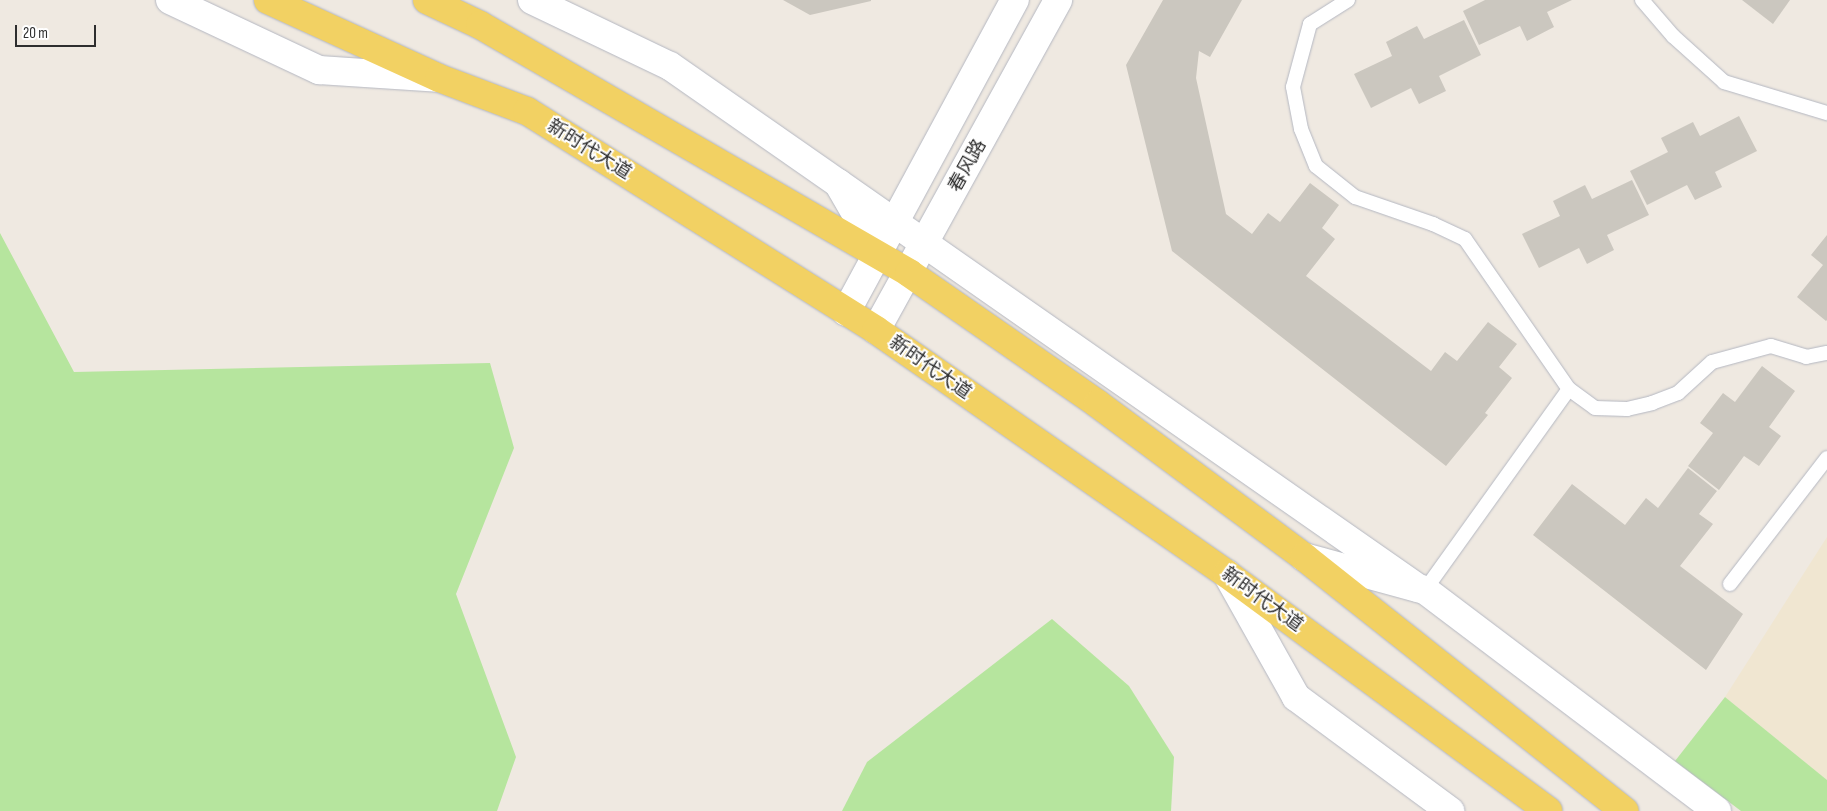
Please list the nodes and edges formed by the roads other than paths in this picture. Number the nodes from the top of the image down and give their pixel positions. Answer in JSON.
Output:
{"nodes":[{"id":1,"x":170,"y":0,"type":"edge"},
{"id":2,"x":268,"y":0,"type":"edge"},
{"id":3,"x":427,"y":0,"type":"edge"},
{"id":4,"x":462,"y":0,"type":"edge"},
{"id":5,"x":532,"y":0,"type":"edge"},
{"id":6,"x":1016,"y":0,"type":"edge"},
{"id":7,"x":1058,"y":0,"type":"edge"},
{"id":8,"x":1348,"y":0,"type":"edge"},
{"id":9,"x":1642,"y":0,"type":"edge"},
{"id":10,"x":562,"y":6,"type":"edge"},
{"id":11,"x":480,"y":25,"type":"junction"},
{"id":12,"x":439,"y":78,"type":"junction"},
{"id":13,"x":1827,"y":113,"type":"edge"},
{"id":14,"x":838,"y":183,"type":"junction"},
{"id":15,"x":896,"y":223,"type":"junction"},
{"id":16,"x":925,"y":243,"type":"junction"},
{"id":17,"x":879,"y":254,"type":"junction"},
{"id":18,"x":909,"y":273,"type":"junction"},
{"id":19,"x":846,"y":312,"type":"junction"},
{"id":20,"x":876,"y":330,"type":"junction"},
{"id":21,"x":1827,"y":353,"type":"edge"},
{"id":22,"x":1570,"y":389,"type":"junction"},
{"id":23,"x":1827,"y":458,"type":"edge"},
{"id":24,"x":1304,"y":557,"type":"junction"},
{"id":25,"x":1227,"y":574,"type":"junction"},
{"id":26,"x":1730,"y":584,"type":"dead end"},
{"id":27,"x":1422,"y":589,"type":"junction"},
{"id":28,"x":1450,"y":811,"type":"edge"},
{"id":29,"x":1548,"y":811,"type":"edge"},
{"id":30,"x":1626,"y":811,"type":"edge"},
{"id":31,"x":1717,"y":811,"type":"edge"}],
"edges":[{"from":1,"to":12,"type":"street"},
{"from":2,"to":12,"type":"main road","name":"新时代大道"},
{"from":3,"to":11,"type":"main road"},
{"from":4,"to":11,"type":"street"},
{"from":5,"to":10,"type":"street"},
{"from":6,"to":15,"type":"street","name":"春风路"},
{"from":7,"to":16,"type":"street","name":"春风路"},
{"from":8,"to":22,"type":"lane"},
{"from":9,"to":13,"type":"lane"},
{"from":10,"to":14,"type":"street"},
{"from":11,"to":17,"type":"main road"},
{"from":12,"to":19,"type":"main road","name":"新时代大道"},
{"from":14,"to":15,"type":"street"},
{"from":14,"to":17,"type":"street"},
{"from":15,"to":16,"type":"street"},
{"from":15,"to":17,"type":"street","name":"春风路"},
{"from":16,"to":18,"type":"street","name":"春风路"},
{"from":16,"to":27,"type":"street"},
{"from":17,"to":18,"type":"main road"},
{"from":17,"to":19,"type":"street","name":"春风路"},
{"from":18,"to":20,"type":"street","name":"春风路"},
{"from":18,"to":24,"type":"main road"},
{"from":19,"to":20,"type":"main road","name":"新时代大道"},
{"from":20,"to":25,"type":"main road","name":"新时代大道"},
{"from":21,"to":22,"type":"lane"},
{"from":22,"to":27,"type":"lane"},
{"from":23,"to":26,"type":"lane"},
{"from":24,"to":27,"type":"street"},
{"from":24,"to":30,"type":"main road"},
{"from":25,"to":28,"type":"street"},
{"from":25,"to":29,"type":"main road","name":"新时代大道"},
{"from":27,"to":31,"type":"street"}]}
